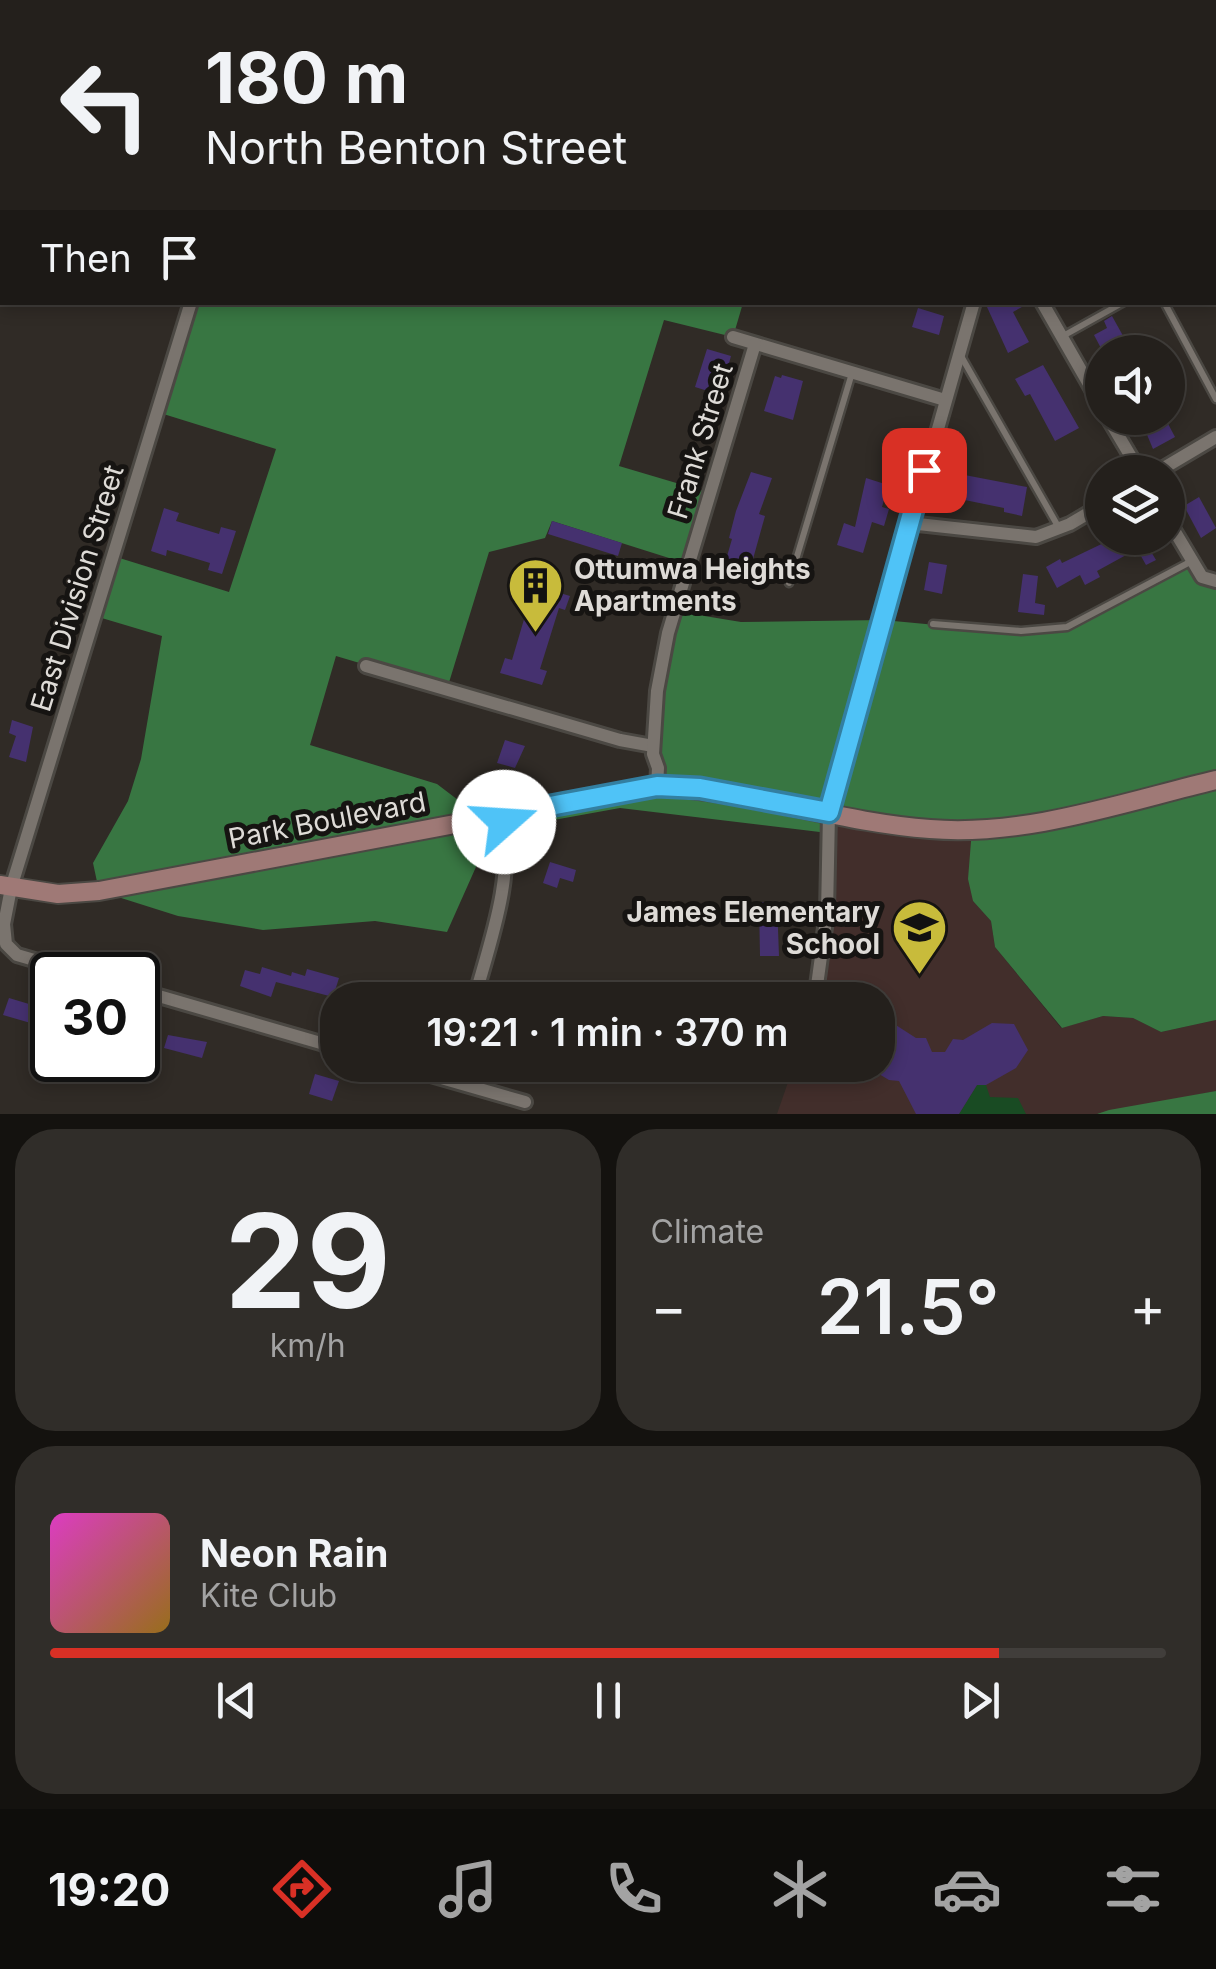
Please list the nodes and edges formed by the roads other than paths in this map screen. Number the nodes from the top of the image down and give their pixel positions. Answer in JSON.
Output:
{"nodes":[{"id":1,"x":190,"y":305,"type":"edge"},
{"id":2,"x":973,"y":305,"type":"edge"},
{"id":3,"x":1044,"y":305,"type":"edge"},
{"id":4,"x":1119,"y":305,"type":"edge"},
{"id":5,"x":1166,"y":305,"type":"edge"},
{"id":6,"x":1062,"y":336,"type":"junction"},
{"id":7,"x":733,"y":337,"type":"dead end"},
{"id":8,"x":756,"y":344,"type":"junction"},
{"id":9,"x":959,"y":352,"type":"junction"},
{"id":10,"x":852,"y":372,"type":"junction"},
{"id":11,"x":1085,"y":377,"type":"edge"},
{"id":12,"x":1216,"y":399,"type":"edge"},
{"id":13,"x":945,"y":400,"type":"junction"},
{"id":14,"x":1216,"y":437,"type":"edge"},
{"id":15,"x":1185,"y":455,"type":"edge"},
{"id":16,"x":1085,"y":515,"type":"edge"},
{"id":17,"x":910,"y":523,"type":"junction"},
{"id":18,"x":1060,"y":529,"type":"junction"},
{"id":19,"x":1185,"y":550,"type":"edge"},
{"id":20,"x":1191,"y":561,"type":"junction"},
{"id":21,"x":1216,"y":581,"type":"edge"},
{"id":22,"x":789,"y":583,"type":"dead end"},
{"id":23,"x":933,"y":624,"type":"dead end"},
{"id":24,"x":366,"y":666,"type":"dead end"},
{"id":25,"x":653,"y":746,"type":"junction"},
{"id":26,"x":1216,"y":780,"type":"edge"},
{"id":27,"x":657,"y":786,"type":"junction"},
{"id":28,"x":829,"y":812,"type":"junction"},
{"id":29,"x":502,"y":815,"type":"junction"},
{"id":30,"x":6,"y":886,"type":"edge"},
{"id":31,"x":30,"y":958,"type":"edge"},
{"id":32,"x":479,"y":982,"type":"edge"},
{"id":33,"x":817,"y":982,"type":"edge"},
{"id":34,"x":160,"y":996,"type":"edge"},
{"id":35,"x":320,"y":1043,"type":"edge"},
{"id":36,"x":457,"y":1082,"type":"edge"},
{"id":37,"x":525,"y":1102,"type":"dead end"}],
"edges":[{"from":1,"to":30,"type":"street","name":"East Division Street"},
{"from":2,"to":9,"type":"street"},
{"from":3,"to":6,"type":"street"},
{"from":4,"to":6,"type":"lane"},
{"from":5,"to":12,"type":"lane"},
{"from":6,"to":11,"type":"street"},
{"from":7,"to":8,"type":"street"},
{"from":8,"to":10,"type":"street"},
{"from":8,"to":25,"type":"street","name":"Frank Street"},
{"from":9,"to":13,"type":"street"},
{"from":9,"to":18,"type":"lane"},
{"from":10,"to":13,"type":"street"},
{"from":10,"to":22,"type":"lane"},
{"from":13,"to":17,"type":"street"},
{"from":14,"to":15,"type":"street"},
{"from":16,"to":18,"type":"street"},
{"from":17,"to":18,"type":"street"},
{"from":17,"to":28,"type":"street"},
{"from":19,"to":20,"type":"street"},
{"from":20,"to":21,"type":"street"},
{"from":20,"to":23,"type":"lane"},
{"from":24,"to":25,"type":"street"},
{"from":25,"to":27,"type":"street","name":"Frank Street"},
{"from":26,"to":28,"type":"main road","name":"Park Boulevard"},
{"from":27,"to":28,"type":"main road","name":"Park Boulevard"},
{"from":27,"to":29,"type":"main road","name":"Park Boulevard"},
{"from":28,"to":33,"type":"street"},
{"from":29,"to":30,"type":"main road","name":"Park Boulevard"},
{"from":29,"to":32,"type":"street"},
{"from":30,"to":31,"type":"street","name":"East Division Street"},
{"from":34,"to":35,"type":"street"},
{"from":36,"to":37,"type":"street"}]}
